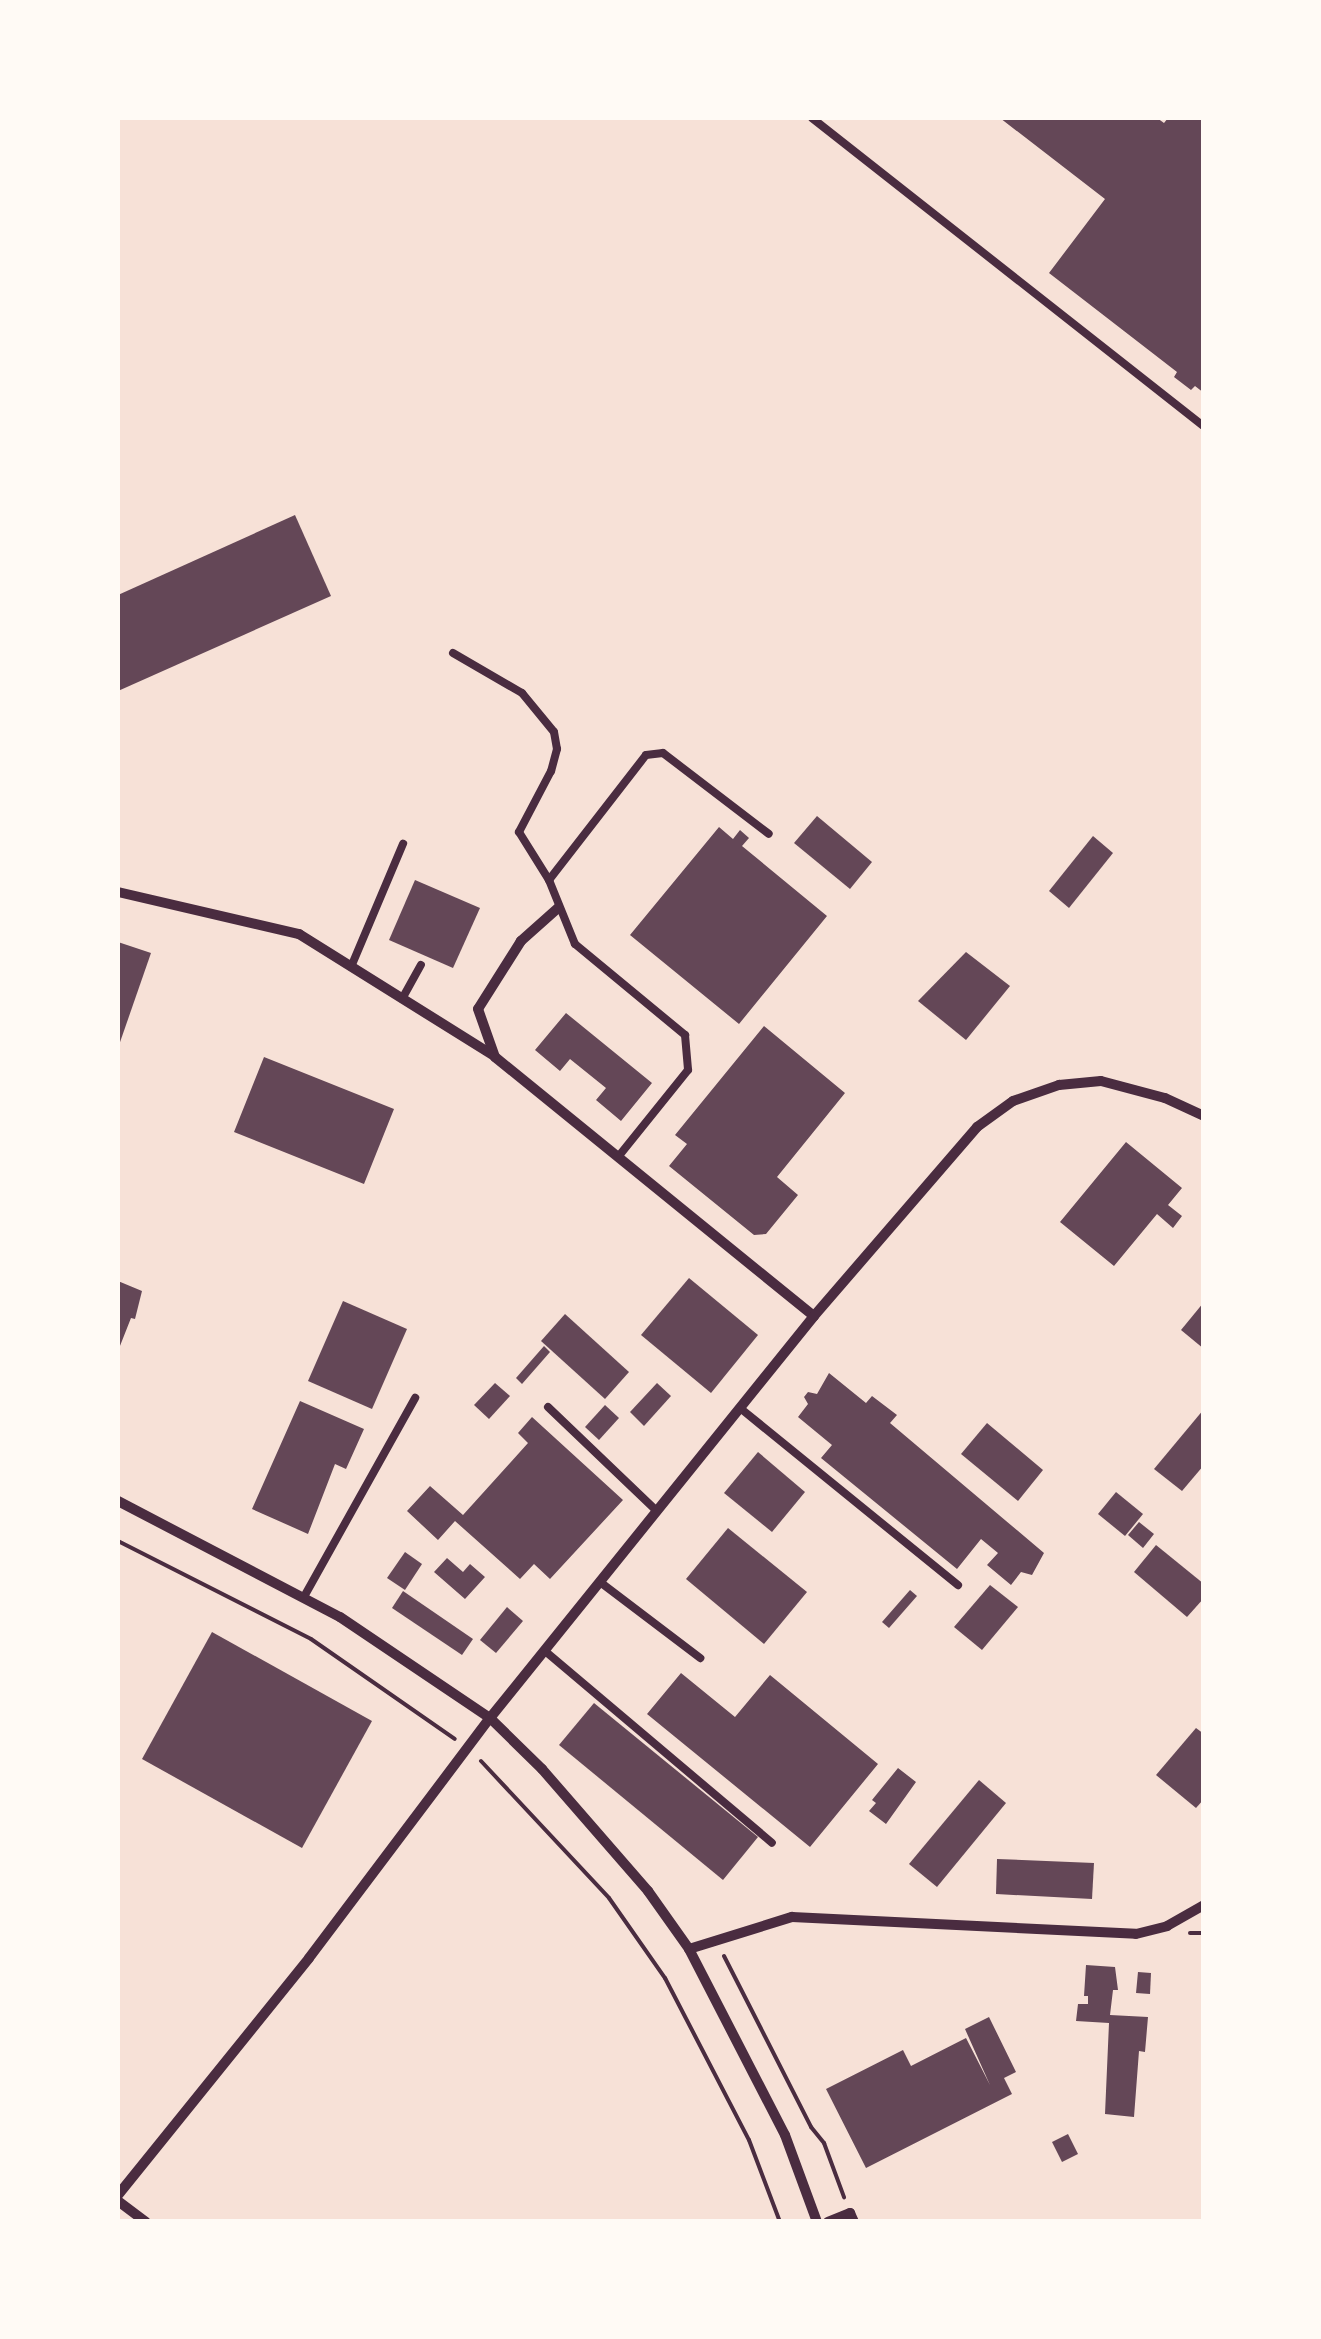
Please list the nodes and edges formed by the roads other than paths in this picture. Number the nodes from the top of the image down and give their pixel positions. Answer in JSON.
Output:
{"nodes":[{"id":1,"x":812,"y":118,"type":"edge"},
{"id":2,"x":1204,"y":427,"type":"edge"},
{"id":3,"x":454,"y":653,"type":"dead end"},
{"id":4,"x":769,"y":834,"type":"dead end"},
{"id":5,"x":403,"y":844,"type":"dead end"},
{"id":6,"x":548,"y":880,"type":"junction"},
{"id":7,"x":118,"y":892,"type":"edge"},
{"id":8,"x":558,"y":908,"type":"junction"},
{"id":9,"x":421,"y":965,"type":"dead end"},
{"id":10,"x":351,"y":968,"type":"junction"},
{"id":11,"x":402,"y":999,"type":"junction"},
{"id":12,"x":494,"y":1056,"type":"junction"},
{"id":13,"x":1204,"y":1116,"type":"edge"},
{"id":14,"x":618,"y":1157,"type":"junction"},
{"id":15,"x":814,"y":1316,"type":"junction"},
{"id":16,"x":415,"y":1398,"type":"dead end"},
{"id":17,"x":548,"y":1407,"type":"dead end"},
{"id":18,"x":740,"y":1408,"type":"junction"},
{"id":19,"x":118,"y":1501,"type":"edge"},
{"id":20,"x":657,"y":1511,"type":"junction"},
{"id":21,"x":600,"y":1582,"type":"junction"},
{"id":22,"x":958,"y":1585,"type":"dead end"},
{"id":23,"x":304,"y":1595,"type":"junction"},
{"id":24,"x":545,"y":1650,"type":"junction"},
{"id":25,"x":700,"y":1658,"type":"dead end"},
{"id":26,"x":490,"y":1718,"type":"junction"},
{"id":27,"x":772,"y":1844,"type":"dead end"},
{"id":28,"x":1204,"y":1906,"type":"edge"},
{"id":29,"x":689,"y":1949,"type":"junction"},
{"id":30,"x":118,"y":2198,"type":"edge"},
{"id":31,"x":852,"y":2217,"type":"edge"},
{"id":32,"x":146,"y":2222,"type":"edge"},
{"id":33,"x":818,"y":2222,"type":"edge"},
{"id":34,"x":828,"y":2222,"type":"edge"}],
"edges":[{"from":1,"to":2,"type":"lane"},
{"from":3,"to":6,"type":"lane"},
{"from":4,"to":6,"type":"lane"},
{"from":5,"to":10,"type":"lane"},
{"from":6,"to":8,"type":"lane"},
{"from":7,"to":10,"type":"street"},
{"from":8,"to":12,"type":"street"},
{"from":8,"to":14,"type":"lane"},
{"from":9,"to":11,"type":"lane"},
{"from":10,"to":11,"type":"street"},
{"from":11,"to":12,"type":"street"},
{"from":12,"to":14,"type":"street"},
{"from":13,"to":15,"type":"street"},
{"from":14,"to":15,"type":"street"},
{"from":15,"to":18,"type":"street"},
{"from":16,"to":23,"type":"lane"},
{"from":17,"to":20,"type":"lane"},
{"from":18,"to":20,"type":"street"},
{"from":18,"to":22,"type":"lane"},
{"from":19,"to":23,"type":"street"},
{"from":20,"to":21,"type":"street"},
{"from":21,"to":24,"type":"street"},
{"from":21,"to":25,"type":"lane"},
{"from":23,"to":26,"type":"street"},
{"from":24,"to":26,"type":"street"},
{"from":24,"to":27,"type":"lane"},
{"from":26,"to":29,"type":"street"},
{"from":26,"to":30,"type":"street"},
{"from":28,"to":29,"type":"street"},
{"from":29,"to":33,"type":"street"},
{"from":30,"to":32,"type":"street"},
{"from":31,"to":34,"type":"street"}]}
